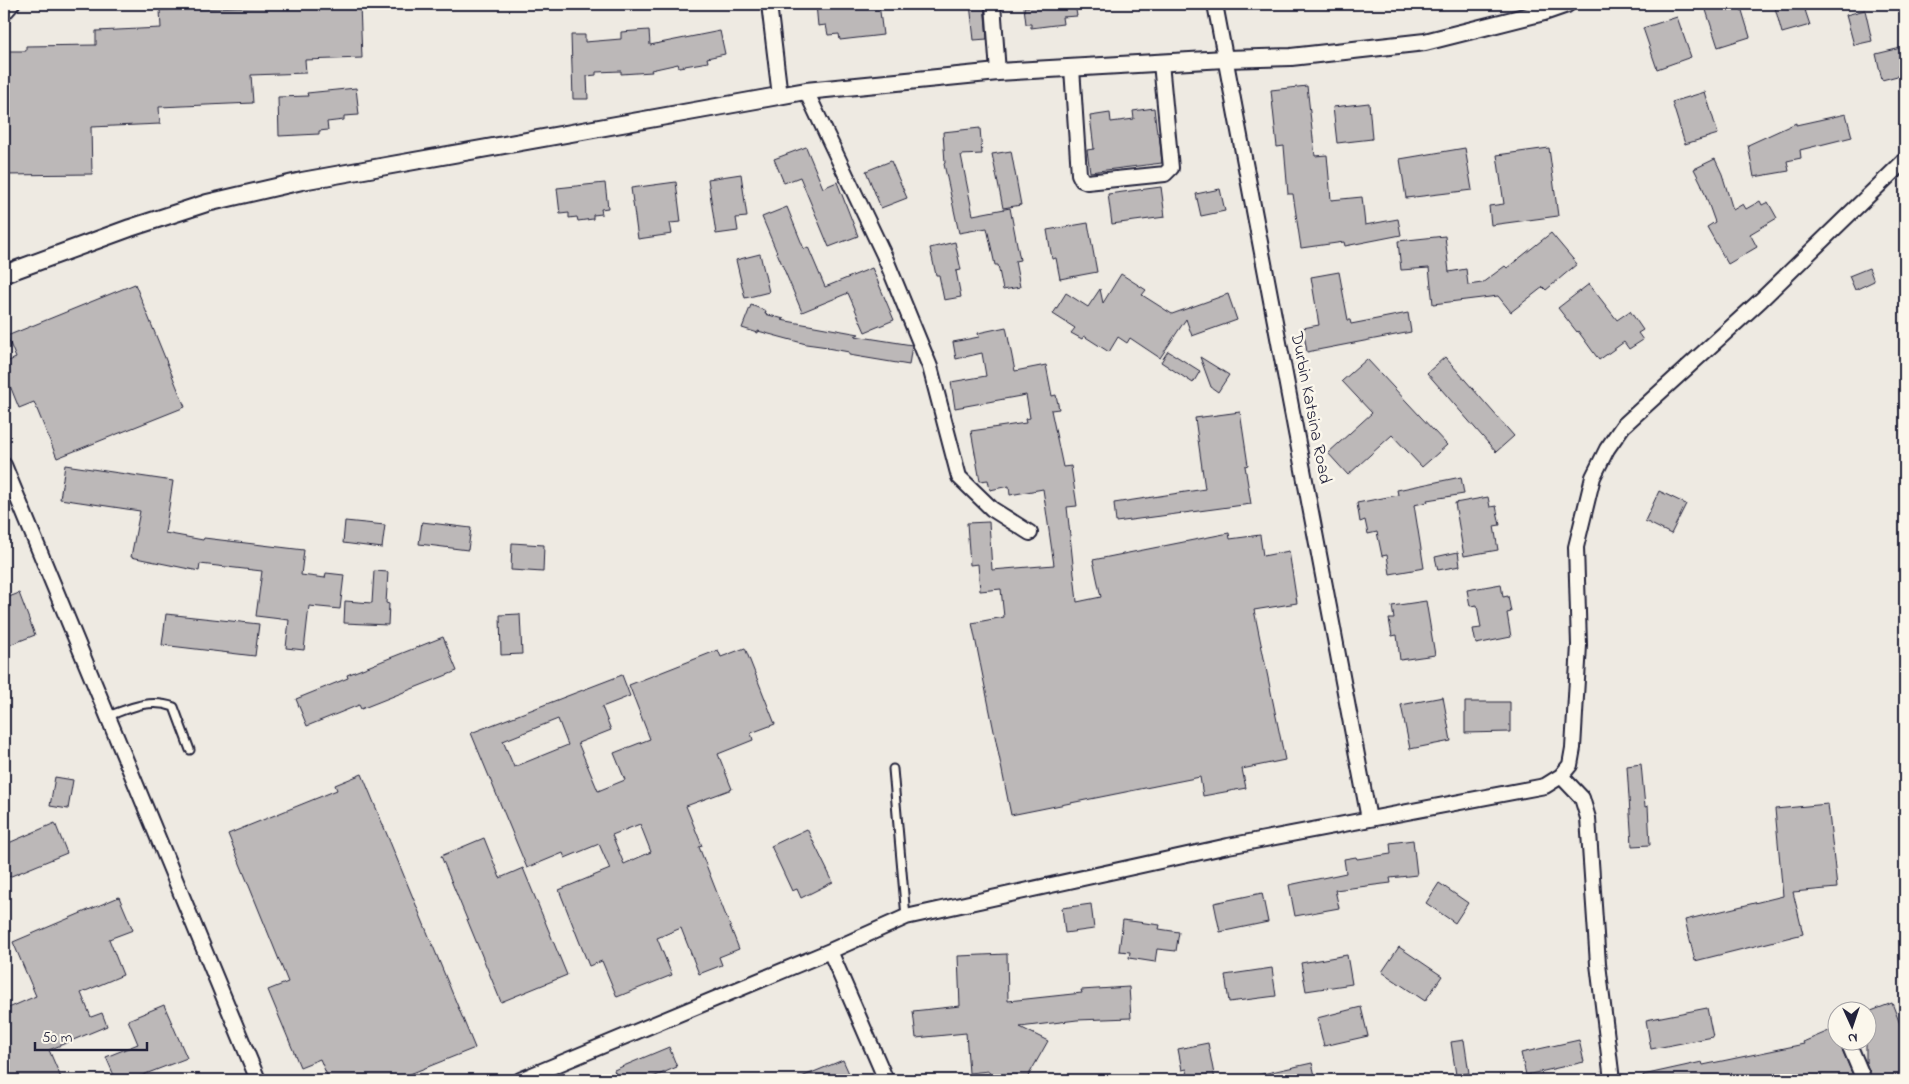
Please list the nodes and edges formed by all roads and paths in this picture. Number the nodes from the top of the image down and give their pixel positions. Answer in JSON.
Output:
{"nodes":[{"id":1,"x":12,"y":4,"type":"edge"},
{"id":2,"x":769,"y":4,"type":"edge"},
{"id":3,"x":993,"y":4,"type":"edge"},
{"id":4,"x":1215,"y":4,"type":"edge"},
{"id":5,"x":1567,"y":4,"type":"edge"},
{"id":6,"x":4,"y":13,"type":"edge"},
{"id":7,"x":1225,"y":59,"type":"junction"},
{"id":8,"x":1161,"y":63,"type":"junction"},
{"id":9,"x":1072,"y":68,"type":"junction"},
{"id":10,"x":998,"y":72,"type":"junction"},
{"id":11,"x":806,"y":91,"type":"junction"},
{"id":12,"x":780,"y":96,"type":"junction"},
{"id":13,"x":1905,"y":160,"type":"edge"},
{"id":14,"x":4,"y":274,"type":"edge"},
{"id":15,"x":4,"y":465,"type":"edge"},
{"id":16,"x":1030,"y":533,"type":"dead end"},
{"id":17,"x":108,"y":716,"type":"junction"},
{"id":18,"x":190,"y":750,"type":"dead end"},
{"id":19,"x":893,"y":768,"type":"dead end"},
{"id":20,"x":1562,"y":776,"type":"junction"},
{"id":21,"x":1368,"y":819,"type":"junction"},
{"id":22,"x":906,"y":917,"type":"junction"},
{"id":23,"x":830,"y":951,"type":"junction"},
{"id":24,"x":1852,"y":1052,"type":"edge"},
{"id":25,"x":258,"y":1080,"type":"edge"},
{"id":26,"x":520,"y":1080,"type":"edge"},
{"id":27,"x":886,"y":1080,"type":"edge"},
{"id":28,"x":1612,"y":1080,"type":"edge"},
{"id":29,"x":1864,"y":1080,"type":"edge"}],
"edges":[{"from":1,"to":6,"type":"street"},
{"from":2,"to":12,"type":"street"},
{"from":3,"to":10,"type":"street"},
{"from":4,"to":7,"type":"street","name":"Durbin Katsina Road"},
{"from":5,"to":7,"type":"street"},
{"from":7,"to":8,"type":"street"},
{"from":7,"to":21,"type":"street","name":"Durbin Katsina Road"},
{"from":8,"to":9,"type":"street"},
{"from":8,"to":9,"type":"street"},
{"from":9,"to":10,"type":"street"},
{"from":10,"to":11,"type":"street"},
{"from":11,"to":12,"type":"street"},
{"from":11,"to":16,"type":"street"},
{"from":12,"to":14,"type":"street"},
{"from":13,"to":20,"type":"street"},
{"from":15,"to":17,"type":"street"},
{"from":17,"to":18,"type":"lane"},
{"from":17,"to":25,"type":"street"},
{"from":19,"to":22,"type":"lane"},
{"from":20,"to":21,"type":"street"},
{"from":20,"to":28,"type":"street"},
{"from":21,"to":22,"type":"street"},
{"from":22,"to":23,"type":"street"},
{"from":23,"to":26,"type":"street"},
{"from":23,"to":27,"type":"street"},
{"from":24,"to":29,"type":"street"}]}
